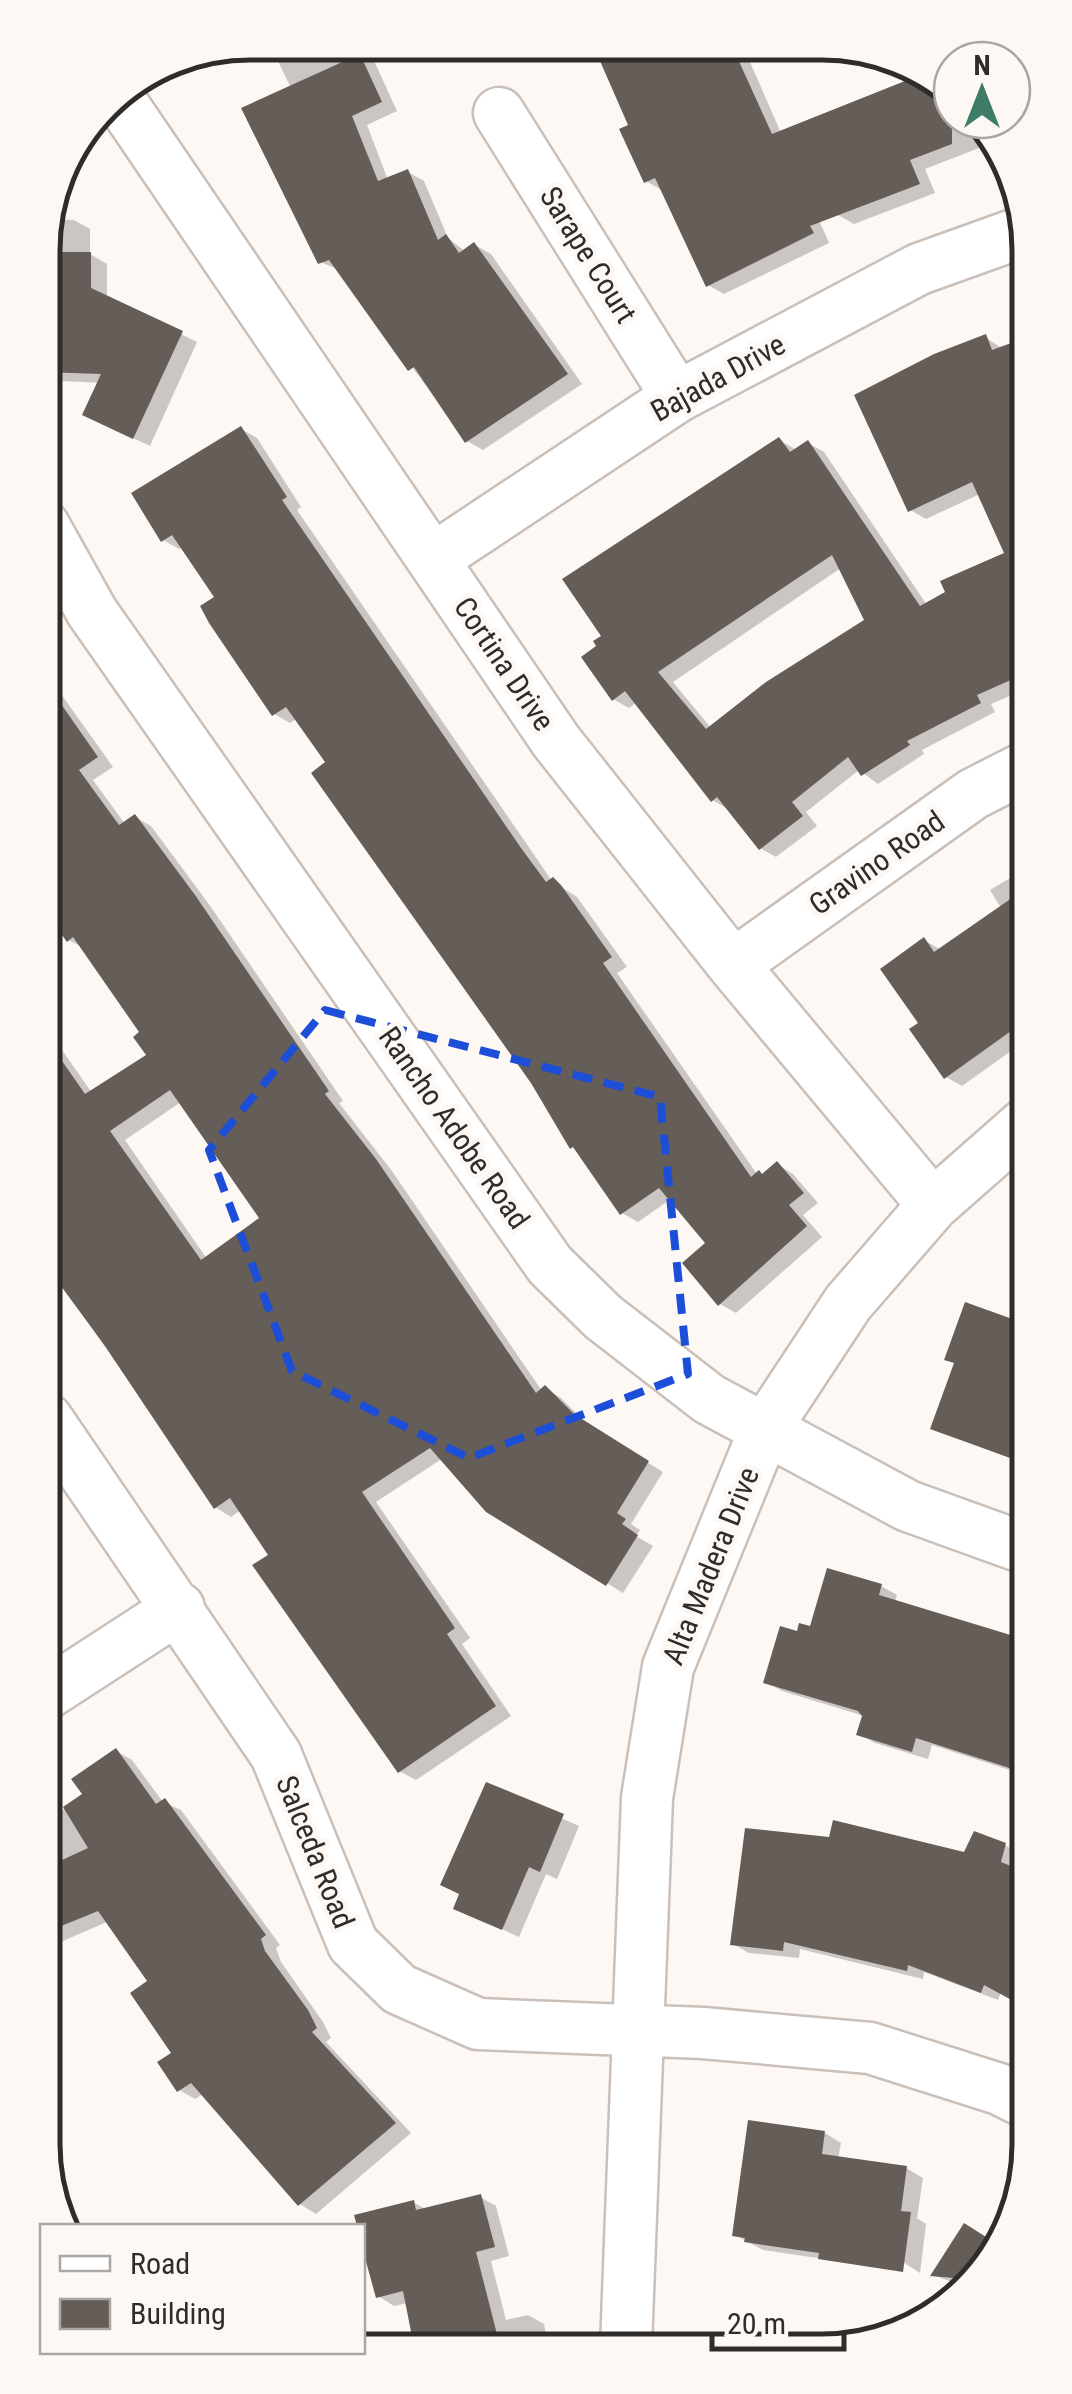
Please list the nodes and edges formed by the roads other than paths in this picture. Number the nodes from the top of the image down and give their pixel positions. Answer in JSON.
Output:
{"nodes":[{"id":1,"x":125,"y":107,"type":"edge"},
{"id":2,"x":500,"y":112,"type":"dead end"},
{"id":3,"x":1011,"y":236,"type":"edge"},
{"id":4,"x":677,"y":397,"type":"junction"},
{"id":5,"x":60,"y":555,"type":"edge"},
{"id":6,"x":433,"y":558,"type":"junction"},
{"id":7,"x":1012,"y":774,"type":"edge"},
{"id":8,"x":733,"y":965,"type":"junction"},
{"id":9,"x":1012,"y":1136,"type":"edge"},
{"id":10,"x":933,"y":1205,"type":"junction"},
{"id":11,"x":765,"y":1429,"type":"junction"},
{"id":12,"x":60,"y":1437,"type":"edge"},
{"id":13,"x":1012,"y":1544,"type":"edge"},
{"id":14,"x":180,"y":1608,"type":"junction"},
{"id":15,"x":60,"y":1685,"type":"edge"},
{"id":16,"x":636,"y":2031,"type":"junction"},
{"id":17,"x":1012,"y":2096,"type":"edge"},
{"id":18,"x":626,"y":2334,"type":"edge"}],
"edges":[{"from":1,"to":6,"type":"street","name":"Cortina Drive"},
{"from":2,"to":4,"type":"street","name":"Sarape Court"},
{"from":3,"to":4,"type":"street","name":"Bajada Drive"},
{"from":4,"to":6,"type":"street","name":"Bajada Drive"},
{"from":5,"to":11,"type":"street","name":"Rancho Adobe Road"},
{"from":6,"to":8,"type":"street","name":"Cortina Drive"},
{"from":7,"to":8,"type":"street","name":"Gravino Road"},
{"from":8,"to":10,"type":"street","name":"Cortina Drive"},
{"from":9,"to":10,"type":"street","name":"Alta Madera Drive"},
{"from":10,"to":11,"type":"street","name":"Alta Madera Drive"},
{"from":11,"to":13,"type":"street","name":"Rancho Adobe Road"},
{"from":11,"to":16,"type":"street","name":"Alta Madera Drive"},
{"from":12,"to":14,"type":"street","name":"Salceda Road"},
{"from":14,"to":15,"type":"street"},
{"from":14,"to":16,"type":"street","name":"Salceda Road"},
{"from":16,"to":17,"type":"street","name":"Salceda Road"},
{"from":16,"to":18,"type":"street","name":"Alta Madera Drive"}]}
